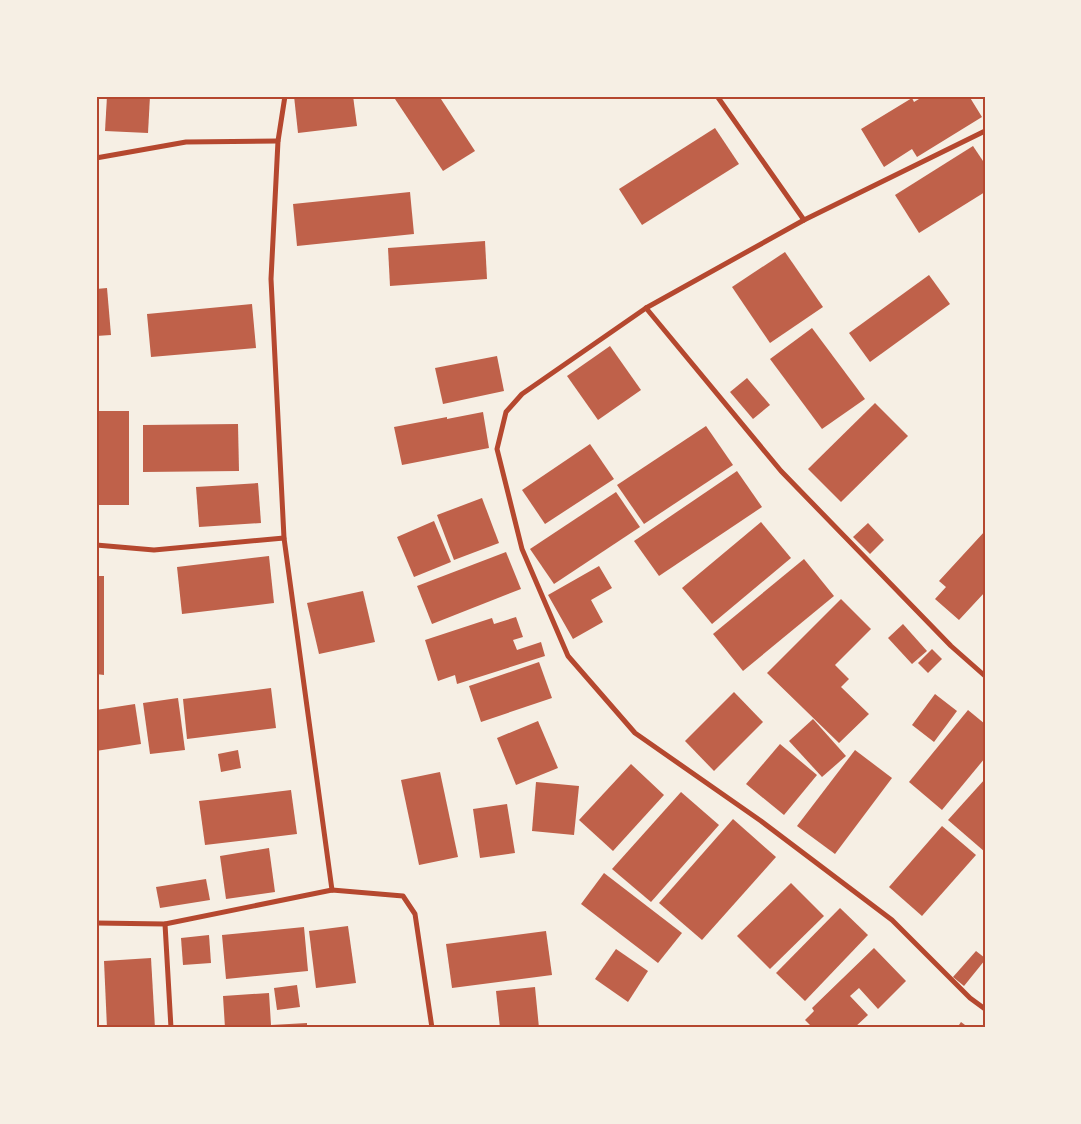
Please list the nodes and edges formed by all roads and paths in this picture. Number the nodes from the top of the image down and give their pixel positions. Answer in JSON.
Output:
{"nodes":[{"id":1,"x":285,"y":96,"type":"edge"},
{"id":2,"x":716,"y":96,"type":"edge"},
{"id":3,"x":985,"y":131,"type":"edge"},
{"id":4,"x":278,"y":142,"type":"junction"},
{"id":5,"x":96,"y":158,"type":"edge"},
{"id":6,"x":804,"y":220,"type":"junction"},
{"id":7,"x":646,"y":308,"type":"junction"},
{"id":8,"x":284,"y":538,"type":"junction"},
{"id":9,"x":96,"y":545,"type":"edge"},
{"id":10,"x":985,"y":676,"type":"edge"},
{"id":11,"x":332,"y":890,"type":"junction"},
{"id":12,"x":96,"y":924,"type":"edge"},
{"id":13,"x":165,"y":924,"type":"junction"},
{"id":14,"x":985,"y":1009,"type":"edge"},
{"id":15,"x":171,"y":1028,"type":"edge"},
{"id":16,"x":432,"y":1028,"type":"edge"}],
"edges":[{"from":1,"to":4,"type":"street"},
{"from":2,"to":6,"type":"street"},
{"from":3,"to":6,"type":"street"},
{"from":4,"to":5,"type":"street"},
{"from":4,"to":8,"type":"street"},
{"from":6,"to":7,"type":"street"},
{"from":7,"to":10,"type":"street"},
{"from":7,"to":14,"type":"street"},
{"from":8,"to":9,"type":"street"},
{"from":8,"to":11,"type":"street"},
{"from":11,"to":13,"type":"street"},
{"from":11,"to":16,"type":"street"},
{"from":12,"to":13,"type":"street"},
{"from":13,"to":15,"type":"street"}]}
